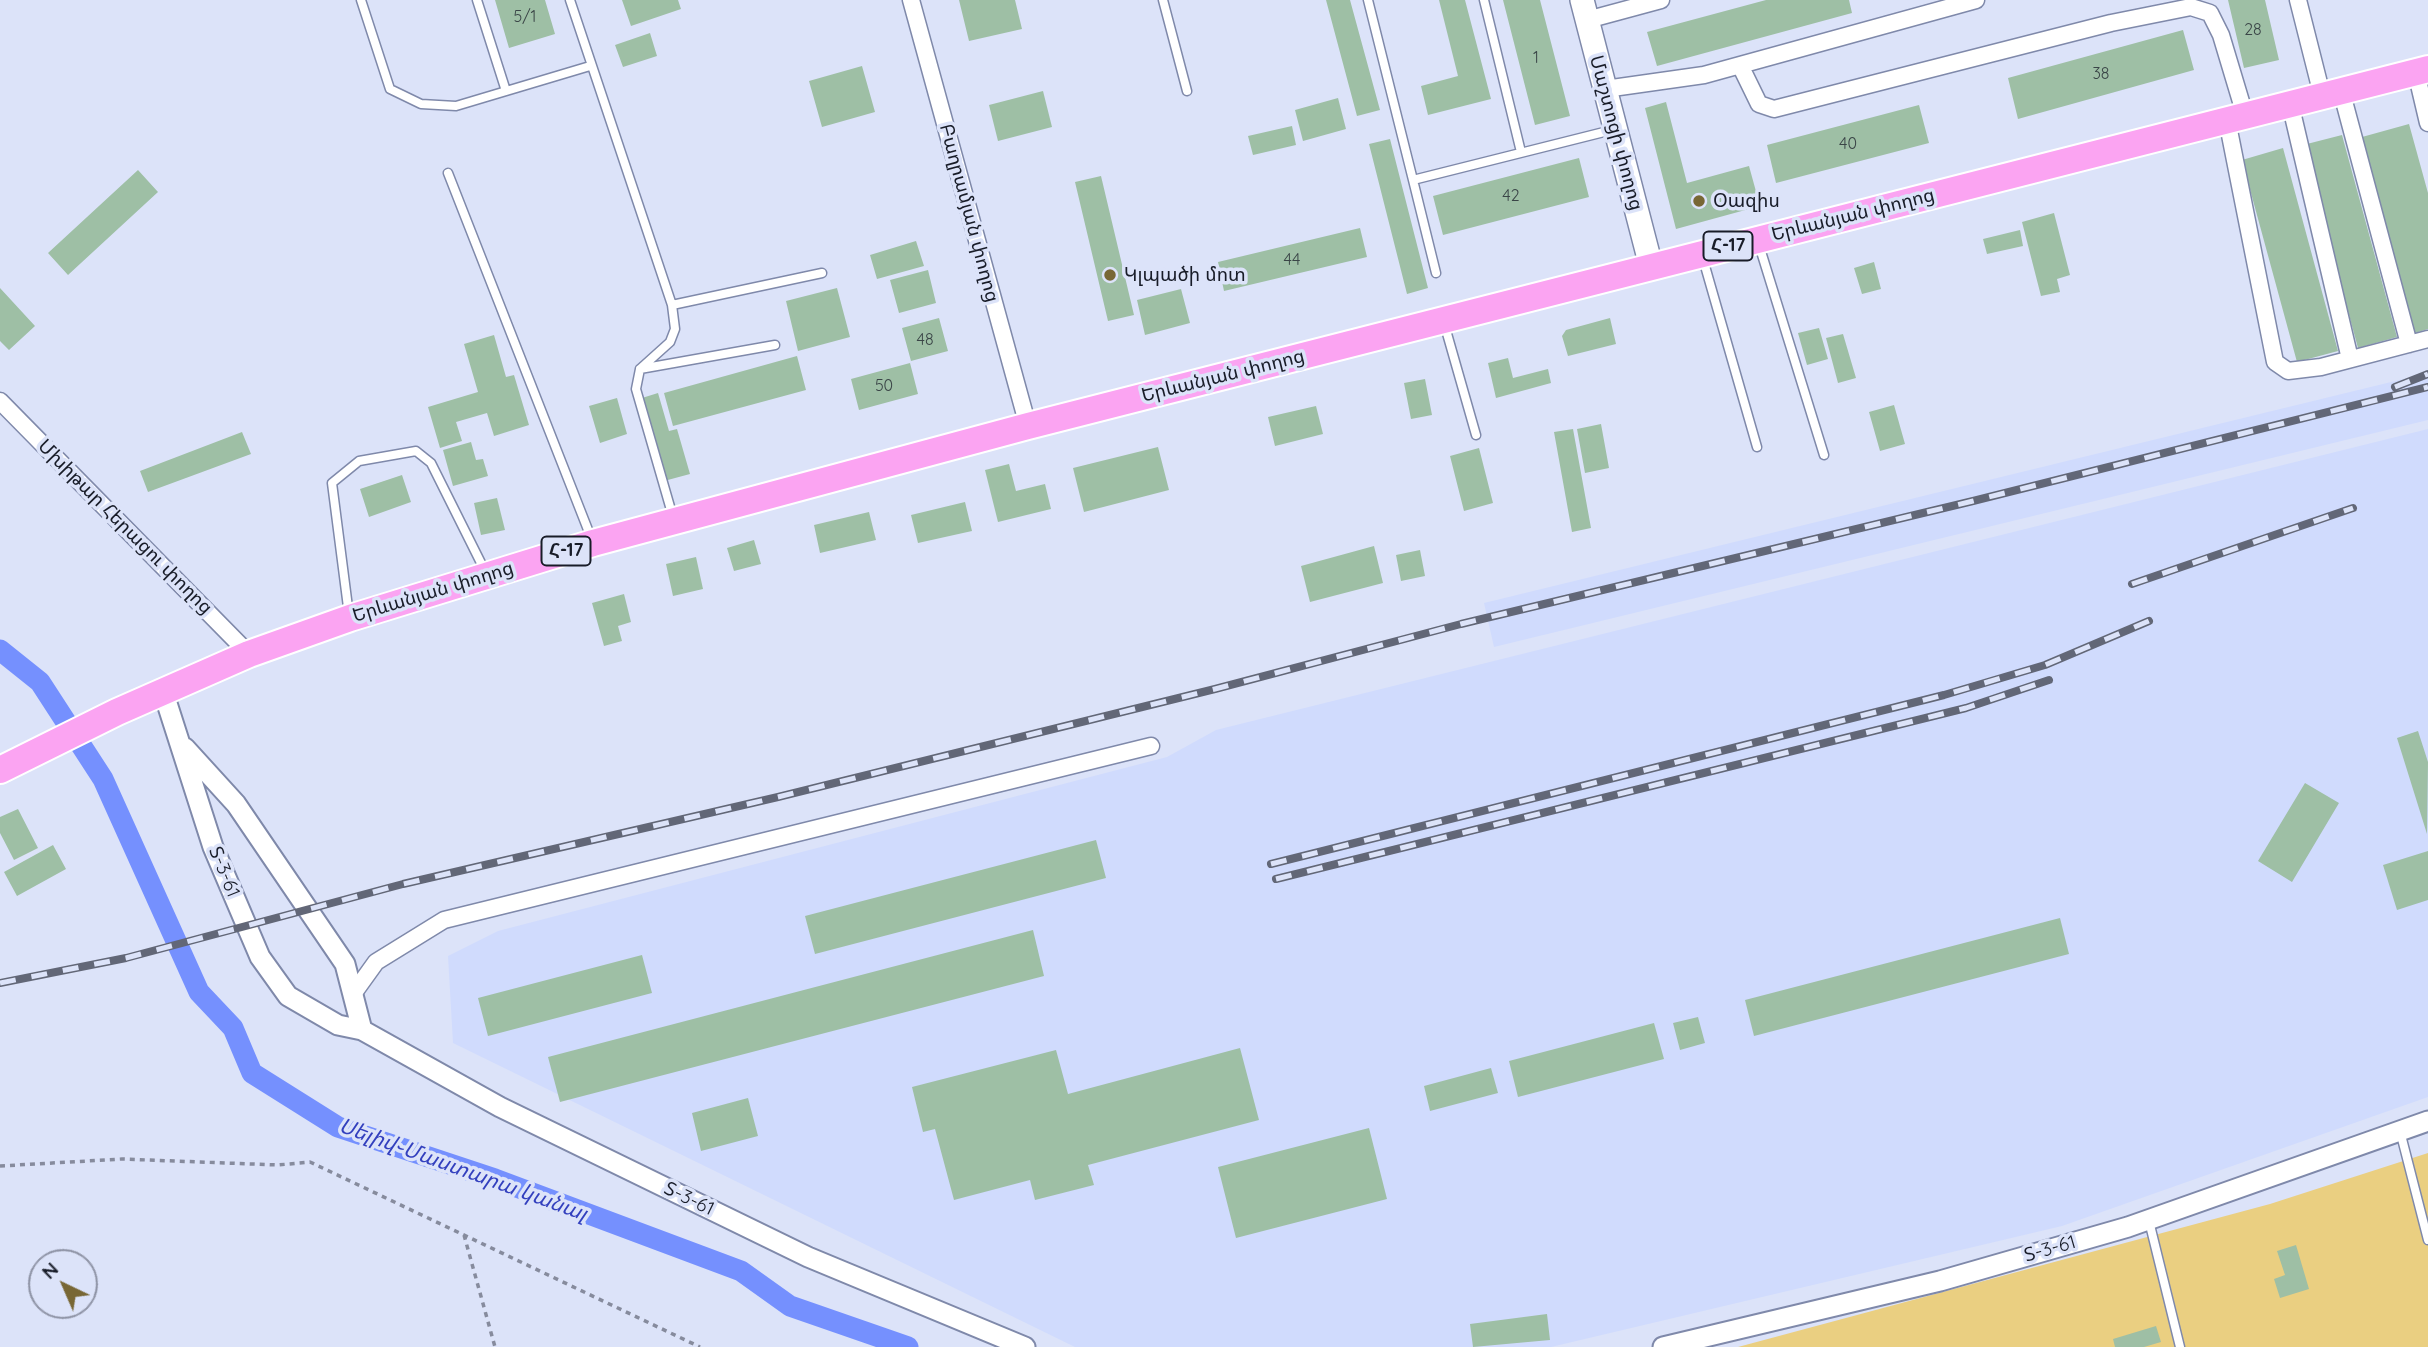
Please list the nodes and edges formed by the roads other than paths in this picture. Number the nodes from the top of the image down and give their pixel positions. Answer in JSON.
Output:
{"nodes":[{"id":1,"x":361,"y":0,"type":"edge"},
{"id":2,"x":477,"y":0,"type":"edge"},
{"id":3,"x":570,"y":0,"type":"edge"},
{"id":4,"x":911,"y":0,"type":"edge"},
{"id":5,"x":1163,"y":0,"type":"edge"},
{"id":6,"x":1368,"y":0,"type":"edge"},
{"id":7,"x":1484,"y":0,"type":"edge"},
{"id":8,"x":1661,"y":0,"type":"edge"},
{"id":9,"x":1976,"y":0,"type":"edge"},
{"id":10,"x":2298,"y":0,"type":"edge"},
{"id":11,"x":2208,"y":7,"type":"edge"},
{"id":12,"x":1585,"y":10,"type":"edge"},
{"id":13,"x":1740,"y":65,"type":"junction"},
{"id":14,"x":590,"y":66,"type":"junction"},
{"id":15,"x":2422,"y":70,"type":"edge"},
{"id":16,"x":1605,"y":89,"type":"junction"},
{"id":17,"x":506,"y":91,"type":"junction"},
{"id":18,"x":1187,"y":91,"type":"dead end"},
{"id":19,"x":2332,"y":93,"type":"junction"},
{"id":20,"x":2290,"y":103,"type":"junction"},
{"id":21,"x":2236,"y":117,"type":"junction"},
{"id":22,"x":2428,"y":122,"type":"edge"},
{"id":23,"x":1615,"y":129,"type":"junction"},
{"id":24,"x":1521,"y":152,"type":"junction"},
{"id":25,"x":448,"y":173,"type":"dead end"},
{"id":26,"x":1413,"y":180,"type":"junction"},
{"id":27,"x":1757,"y":239,"type":"junction"},
{"id":28,"x":1701,"y":253,"type":"junction"},
{"id":29,"x":1651,"y":266,"type":"junction"},
{"id":30,"x":822,"y":273,"type":"dead end"},
{"id":31,"x":1436,"y":273,"type":"dead end"},
{"id":32,"x":673,"y":305,"type":"junction"},
{"id":33,"x":1444,"y":320,"type":"junction"},
{"id":34,"x":2428,"y":339,"type":"edge"},
{"id":35,"x":2409,"y":344,"type":"junction"},
{"id":36,"x":775,"y":345,"type":"dead end"},
{"id":37,"x":2350,"y":359,"type":"junction"},
{"id":38,"x":640,"y":369,"type":"junction"},
{"id":39,"x":0,"y":401,"type":"edge"},
{"id":40,"x":1027,"y":426,"type":"junction"},
{"id":41,"x":1476,"y":435,"type":"dead end"},
{"id":42,"x":1757,"y":447,"type":"dead end"},
{"id":43,"x":1824,"y":455,"type":"dead end"},
{"id":44,"x":674,"y":521,"type":"junction"},
{"id":45,"x":593,"y":543,"type":"junction"},
{"id":46,"x":487,"y":575,"type":"junction"},
{"id":47,"x":350,"y":618,"type":"junction"},
{"id":48,"x":249,"y":654,"type":"junction"},
{"id":49,"x":163,"y":691,"type":"junction"},
{"id":50,"x":178,"y":740,"type":"junction"},
{"id":51,"x":1151,"y":746,"type":"dead end"},
{"id":52,"x":0,"y":770,"type":"edge"},
{"id":53,"x":353,"y":994,"type":"junction"},
{"id":54,"x":362,"y":1030,"type":"junction"},
{"id":55,"x":2428,"y":1121,"type":"edge"},
{"id":56,"x":2400,"y":1131,"type":"junction"},
{"id":57,"x":2149,"y":1219,"type":"junction"},
{"id":58,"x":2428,"y":1240,"type":"edge"},
{"id":59,"x":1025,"y":1347,"type":"edge"},
{"id":60,"x":1663,"y":1347,"type":"edge"},
{"id":61,"x":2180,"y":1347,"type":"edge"}],
"edges":[{"from":1,"to":17,"type":"lane"},
{"from":2,"to":17,"type":"lane"},
{"from":3,"to":14,"type":"lane"},
{"from":4,"to":40,"type":"street","name":"Բաղրամյան փողոց"},
{"from":5,"to":18,"type":"lane"},
{"from":6,"to":26,"type":"lane"},
{"from":7,"to":24,"type":"lane"},
{"from":8,"to":12,"type":"street"},
{"from":9,"to":13,"type":"street"},
{"from":10,"to":19,"type":"street"},
{"from":11,"to":13,"type":"street"},
{"from":11,"to":21,"type":"street"},
{"from":12,"to":16,"type":"main road","name":"Մաշտոցի փողոց"},
{"from":13,"to":16,"type":"street"},
{"from":14,"to":17,"type":"lane"},
{"from":14,"to":32,"type":"lane"},
{"from":15,"to":19,"type":"highway","name":"Երևանյան փողոց","number":"Հ-17"},
{"from":15,"to":22,"type":"street"},
{"from":16,"to":23,"type":"main road","name":"Մաշտոցի փողոց"},
{"from":19,"to":20,"type":"highway","name":"Երևանյան փողոց","number":"Հ-17"},
{"from":19,"to":35,"type":"street"},
{"from":20,"to":21,"type":"highway","name":"Երևանյան փողոց","number":"Հ-17"},
{"from":20,"to":37,"type":"street"},
{"from":21,"to":27,"type":"highway","name":"Երևանյան փողոց","number":"Հ-17"},
{"from":21,"to":37,"type":"street"},
{"from":23,"to":24,"type":"lane"},
{"from":23,"to":29,"type":"main road","name":"Մաշտոցի փողոց"},
{"from":24,"to":26,"type":"lane"},
{"from":25,"to":45,"type":"lane"},
{"from":26,"to":31,"type":"lane"},
{"from":27,"to":28,"type":"highway","name":"Երևանյան փողոց","number":"Հ-17"},
{"from":27,"to":43,"type":"lane"},
{"from":28,"to":29,"type":"highway","name":"Երևանյան փողոց","number":"Հ-17"},
{"from":28,"to":42,"type":"lane"},
{"from":29,"to":33,"type":"highway","name":"Երևանյան փողոց","number":"Հ-17"},
{"from":30,"to":32,"type":"lane"},
{"from":32,"to":38,"type":"lane"},
{"from":33,"to":40,"type":"highway","name":"Երևանյան փողոց","number":"Հ-17"},
{"from":33,"to":41,"type":"lane"},
{"from":34,"to":35,"type":"street"},
{"from":35,"to":37,"type":"street"},
{"from":36,"to":38,"type":"lane"},
{"from":38,"to":44,"type":"lane"},
{"from":39,"to":48,"type":"street","name":"Մխիթար Հերացու փողոց"},
{"from":40,"to":44,"type":"highway","name":"Երևանյան փողոց","number":"Հ-17"},
{"from":44,"to":45,"type":"highway","name":"Երևանյան փողոց","number":"Հ-17"},
{"from":45,"to":46,"type":"highway","name":"Երևանյան փողոց","number":"Հ-17"},
{"from":46,"to":47,"type":"highway","name":"Երևանյան փողոց","number":"Հ-17"},
{"from":46,"to":47,"type":"lane"},
{"from":47,"to":48,"type":"highway","name":"Երևանյան փողոց","number":"Հ-17"},
{"from":48,"to":49,"type":"highway","name":"Երևանյան փողոց","number":"Հ-17"},
{"from":49,"to":50,"type":"street","name":"Տ-3-61","number":"Տ-3-61"},
{"from":49,"to":52,"type":"highway","name":"Երևանյան փողոց","number":"Հ-17"},
{"from":50,"to":53,"type":"street","name":"Տ-3-61","number":"Տ-3-61"},
{"from":50,"to":54,"type":"street","name":"Տ-3-61","number":"Տ-3-61"},
{"from":51,"to":53,"type":"street"},
{"from":53,"to":54,"type":"street","name":"Տ-3-61","number":"Տ-3-61"},
{"from":54,"to":59,"type":"street","name":"Տ-3-61","number":"Տ-3-61"},
{"from":55,"to":56,"type":"street","name":"Տ-3-61","number":"Տ-3-61"},
{"from":56,"to":57,"type":"street","name":"Տ-3-61","number":"Տ-3-61"},
{"from":56,"to":58,"type":"lane"},
{"from":57,"to":60,"type":"street","name":"Տ-3-61","number":"Տ-3-61"},
{"from":57,"to":61,"type":"lane"}]}
